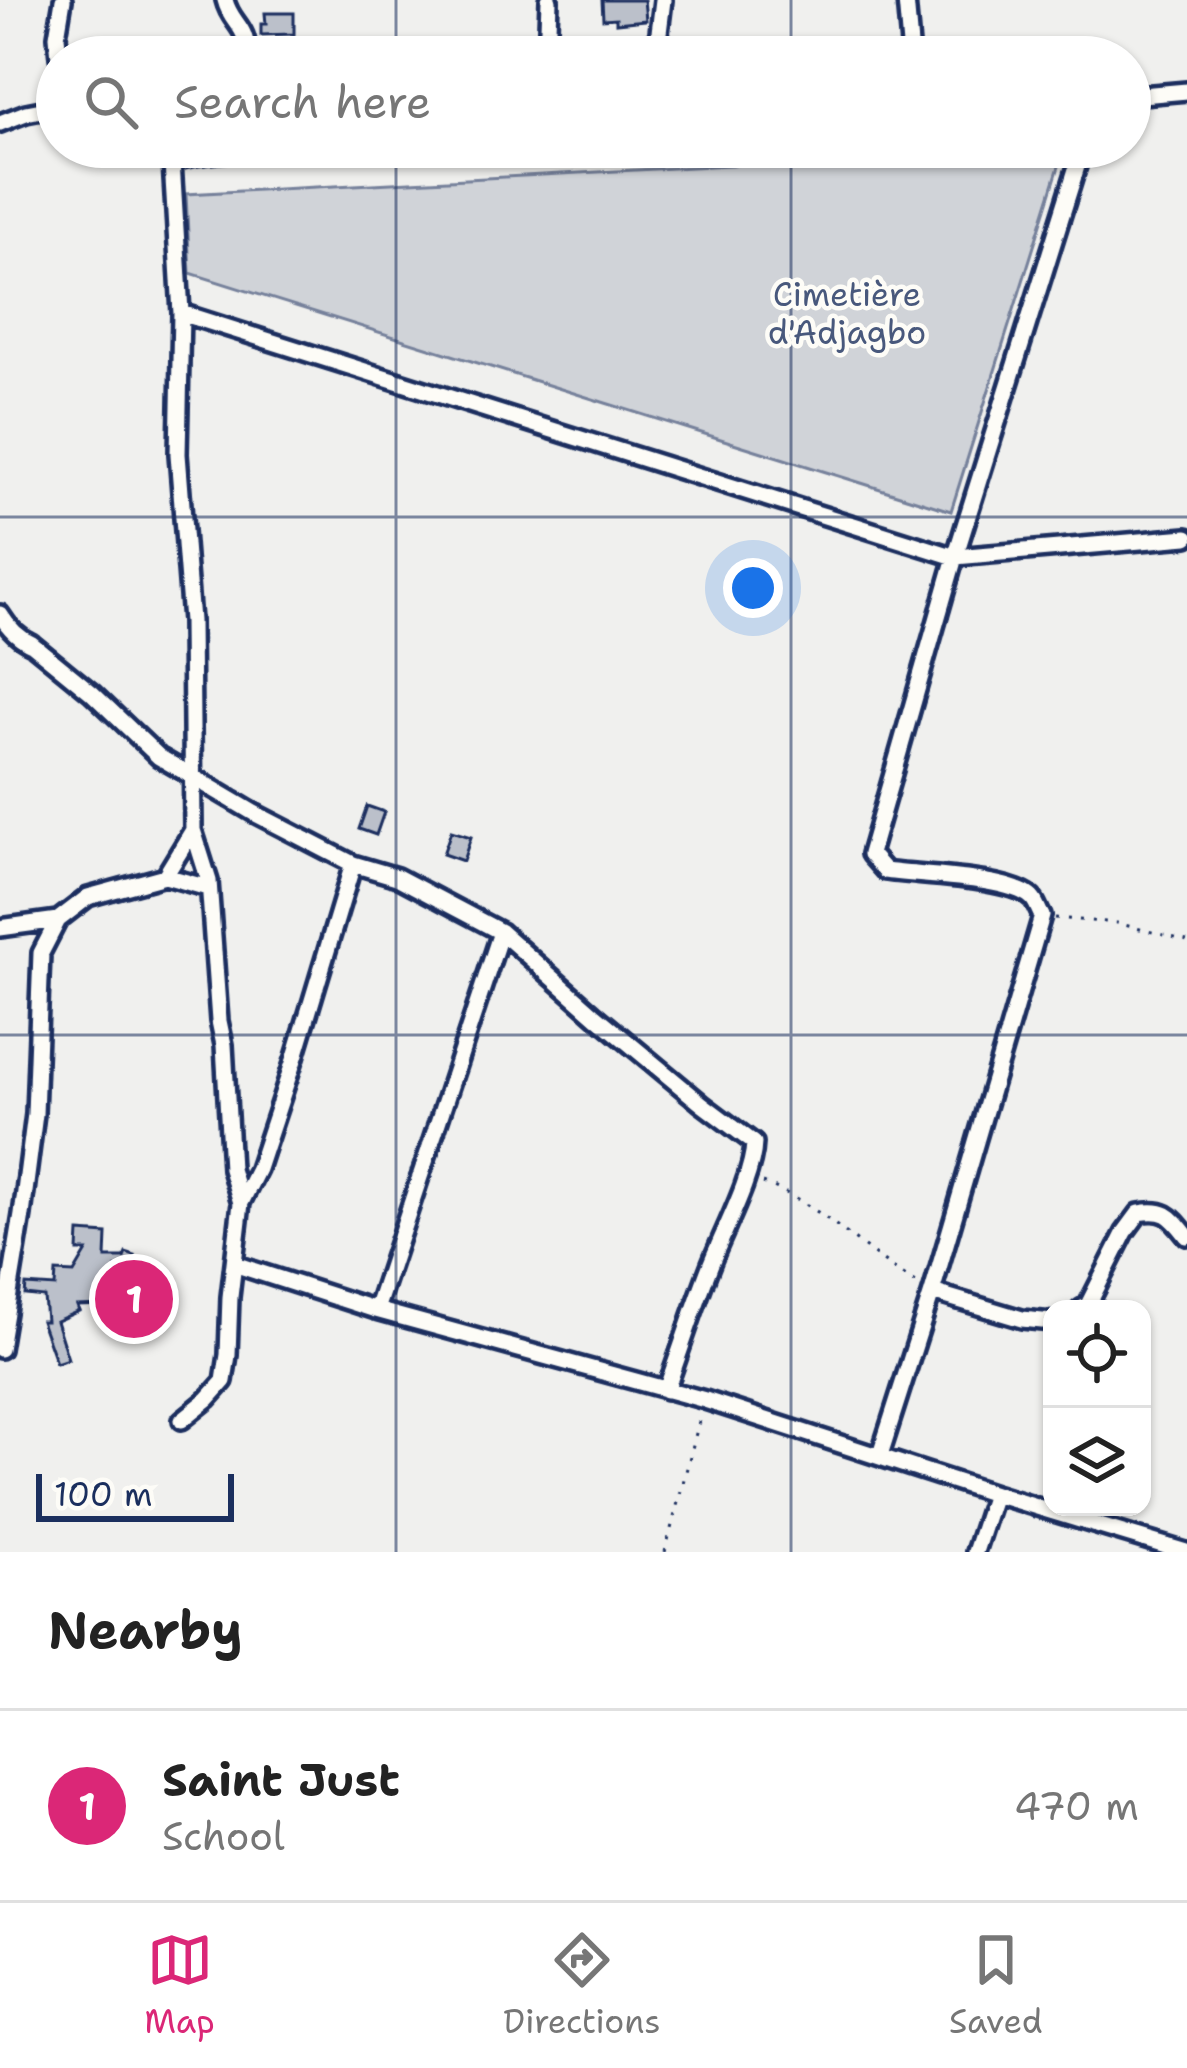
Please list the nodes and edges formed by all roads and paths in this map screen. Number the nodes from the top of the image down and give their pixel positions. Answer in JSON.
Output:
{"nodes":[{"id":1,"x":64,"y":0,"type":"edge"},
{"id":2,"x":226,"y":0,"type":"edge"},
{"id":3,"x":549,"y":0,"type":"edge"},
{"id":4,"x":663,"y":0,"type":"edge"},
{"id":5,"x":906,"y":0,"type":"edge"},
{"id":6,"x":57,"y":36,"type":"edge"},
{"id":7,"x":245,"y":36,"type":"edge"},
{"id":8,"x":548,"y":36,"type":"edge"},
{"id":9,"x":659,"y":36,"type":"edge"},
{"id":10,"x":909,"y":36,"type":"edge"},
{"id":11,"x":1187,"y":91,"type":"edge"},
{"id":12,"x":1151,"y":94,"type":"edge"},
{"id":13,"x":36,"y":111,"type":"edge"},
{"id":14,"x":0,"y":124,"type":"edge"},
{"id":15,"x":170,"y":168,"type":"edge"},
{"id":16,"x":1076,"y":168,"type":"edge"},
{"id":17,"x":181,"y":313,"type":"junction"},
{"id":18,"x":1187,"y":537,"type":"edge"},
{"id":19,"x":955,"y":556,"type":"junction"},
{"id":20,"x":0,"y":614,"type":"edge"},
{"id":21,"x":195,"y":776,"type":"junction"},
{"id":22,"x":194,"y":830,"type":"junction"},
{"id":23,"x":353,"y":864,"type":"junction"},
{"id":24,"x":165,"y":876,"type":"junction"},
{"id":25,"x":208,"y":888,"type":"junction"},
{"id":26,"x":1042,"y":916,"type":"junction"},
{"id":27,"x":58,"y":920,"type":"junction"},
{"id":28,"x":0,"y":928,"type":"edge"},
{"id":29,"x":501,"y":932,"type":"junction"},
{"id":30,"x":1187,"y":941,"type":"edge"},
{"id":31,"x":746,"y":1177,"type":"junction"},
{"id":32,"x":241,"y":1203,"type":"junction"},
{"id":33,"x":1187,"y":1236,"type":"edge"},
{"id":34,"x":234,"y":1264,"type":"junction"},
{"id":35,"x":932,"y":1292,"type":"junction"},
{"id":36,"x":1091,"y":1300,"type":"edge"},
{"id":37,"x":376,"y":1310,"type":"junction"},
{"id":38,"x":1043,"y":1321,"type":"edge"},
{"id":39,"x":0,"y":1349,"type":"edge"},
{"id":40,"x":666,"y":1390,"type":"junction"},
{"id":41,"x":705,"y":1400,"type":"junction"},
{"id":42,"x":182,"y":1420,"type":"dead end"},
{"id":43,"x":880,"y":1455,"type":"junction"},
{"id":44,"x":994,"y":1494,"type":"junction"},
{"id":45,"x":665,"y":1552,"type":"edge"},
{"id":46,"x":975,"y":1552,"type":"edge"},
{"id":47,"x":1186,"y":1552,"type":"edge"}],
"edges":[{"from":1,"to":6,"type":"street"},
{"from":2,"to":7,"type":"street"},
{"from":3,"to":8,"type":"street"},
{"from":4,"to":9,"type":"street"},
{"from":5,"to":10,"type":"street"},
{"from":11,"to":12,"type":"street"},
{"from":13,"to":14,"type":"street"},
{"from":15,"to":17,"type":"street"},
{"from":16,"to":19,"type":"street"},
{"from":17,"to":19,"type":"street"},
{"from":17,"to":21,"type":"street"},
{"from":18,"to":19,"type":"street"},
{"from":19,"to":26,"type":"street"},
{"from":20,"to":21,"type":"street"},
{"from":21,"to":22,"type":"street"},
{"from":21,"to":23,"type":"street"},
{"from":22,"to":24,"type":"street"},
{"from":22,"to":25,"type":"street"},
{"from":23,"to":29,"type":"street"},
{"from":23,"to":32,"type":"street"},
{"from":24,"to":25,"type":"street"},
{"from":24,"to":27,"type":"street"},
{"from":25,"to":32,"type":"street"},
{"from":26,"to":30,"type":"path"},
{"from":26,"to":35,"type":"street"},
{"from":27,"to":28,"type":"street"},
{"from":27,"to":39,"type":"street"},
{"from":29,"to":31,"type":"street"},
{"from":29,"to":37,"type":"street"},
{"from":31,"to":35,"type":"path"},
{"from":31,"to":40,"type":"street"},
{"from":32,"to":34,"type":"street"},
{"from":33,"to":36,"type":"street"},
{"from":34,"to":37,"type":"street"},
{"from":34,"to":42,"type":"street"},
{"from":35,"to":38,"type":"street"},
{"from":35,"to":43,"type":"street"},
{"from":37,"to":40,"type":"street"},
{"from":40,"to":41,"type":"street"},
{"from":41,"to":43,"type":"street"},
{"from":41,"to":45,"type":"path"},
{"from":43,"to":44,"type":"street"},
{"from":44,"to":46,"type":"street"},
{"from":44,"to":47,"type":"street"}]}
